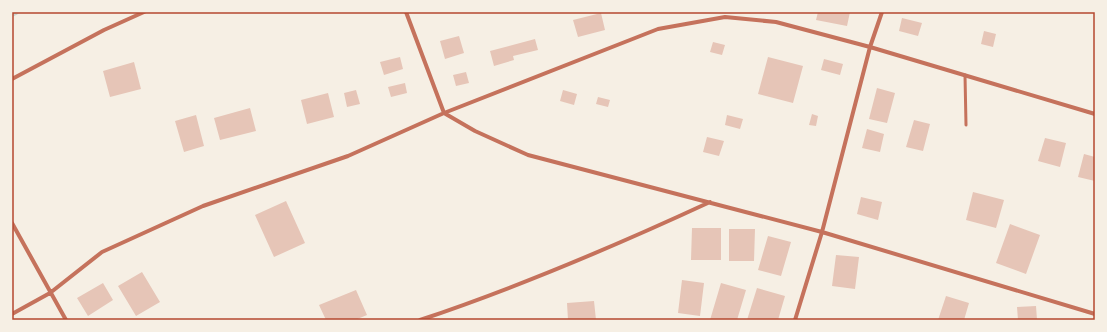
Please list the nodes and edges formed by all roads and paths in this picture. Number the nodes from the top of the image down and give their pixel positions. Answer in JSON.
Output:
{"nodes":[{"id":1,"x":144,"y":12,"type":"edge"},
{"id":2,"x":406,"y":12,"type":"edge"},
{"id":3,"x":882,"y":12,"type":"edge"},
{"id":4,"x":870,"y":47,"type":"junction"},
{"id":5,"x":965,"y":75,"type":"junction"},
{"id":6,"x":12,"y":79,"type":"edge"},
{"id":7,"x":444,"y":113,"type":"junction"},
{"id":8,"x":1095,"y":114,"type":"edge"},
{"id":9,"x":966,"y":125,"type":"dead end"},
{"id":10,"x":710,"y":202,"type":"junction"},
{"id":11,"x":12,"y":224,"type":"edge"},
{"id":12,"x":822,"y":232,"type":"junction"},
{"id":13,"x":50,"y":293,"type":"junction"},
{"id":14,"x":12,"y":314,"type":"edge"},
{"id":15,"x":1095,"y":314,"type":"edge"},
{"id":16,"x":66,"y":320,"type":"edge"},
{"id":17,"x":420,"y":320,"type":"edge"},
{"id":18,"x":796,"y":320,"type":"edge"}],
"edges":[{"from":1,"to":6,"type":"street"},
{"from":2,"to":7,"type":"street"},
{"from":3,"to":4,"type":"street"},
{"from":4,"to":5,"type":"street"},
{"from":4,"to":7,"type":"street"},
{"from":4,"to":12,"type":"street"},
{"from":5,"to":8,"type":"street"},
{"from":5,"to":9,"type":"lane"},
{"from":7,"to":10,"type":"street"},
{"from":7,"to":13,"type":"street"},
{"from":10,"to":12,"type":"street"},
{"from":10,"to":17,"type":"street"},
{"from":11,"to":13,"type":"street"},
{"from":12,"to":15,"type":"street"},
{"from":12,"to":18,"type":"street"},
{"from":13,"to":14,"type":"street"},
{"from":13,"to":16,"type":"street"}]}
